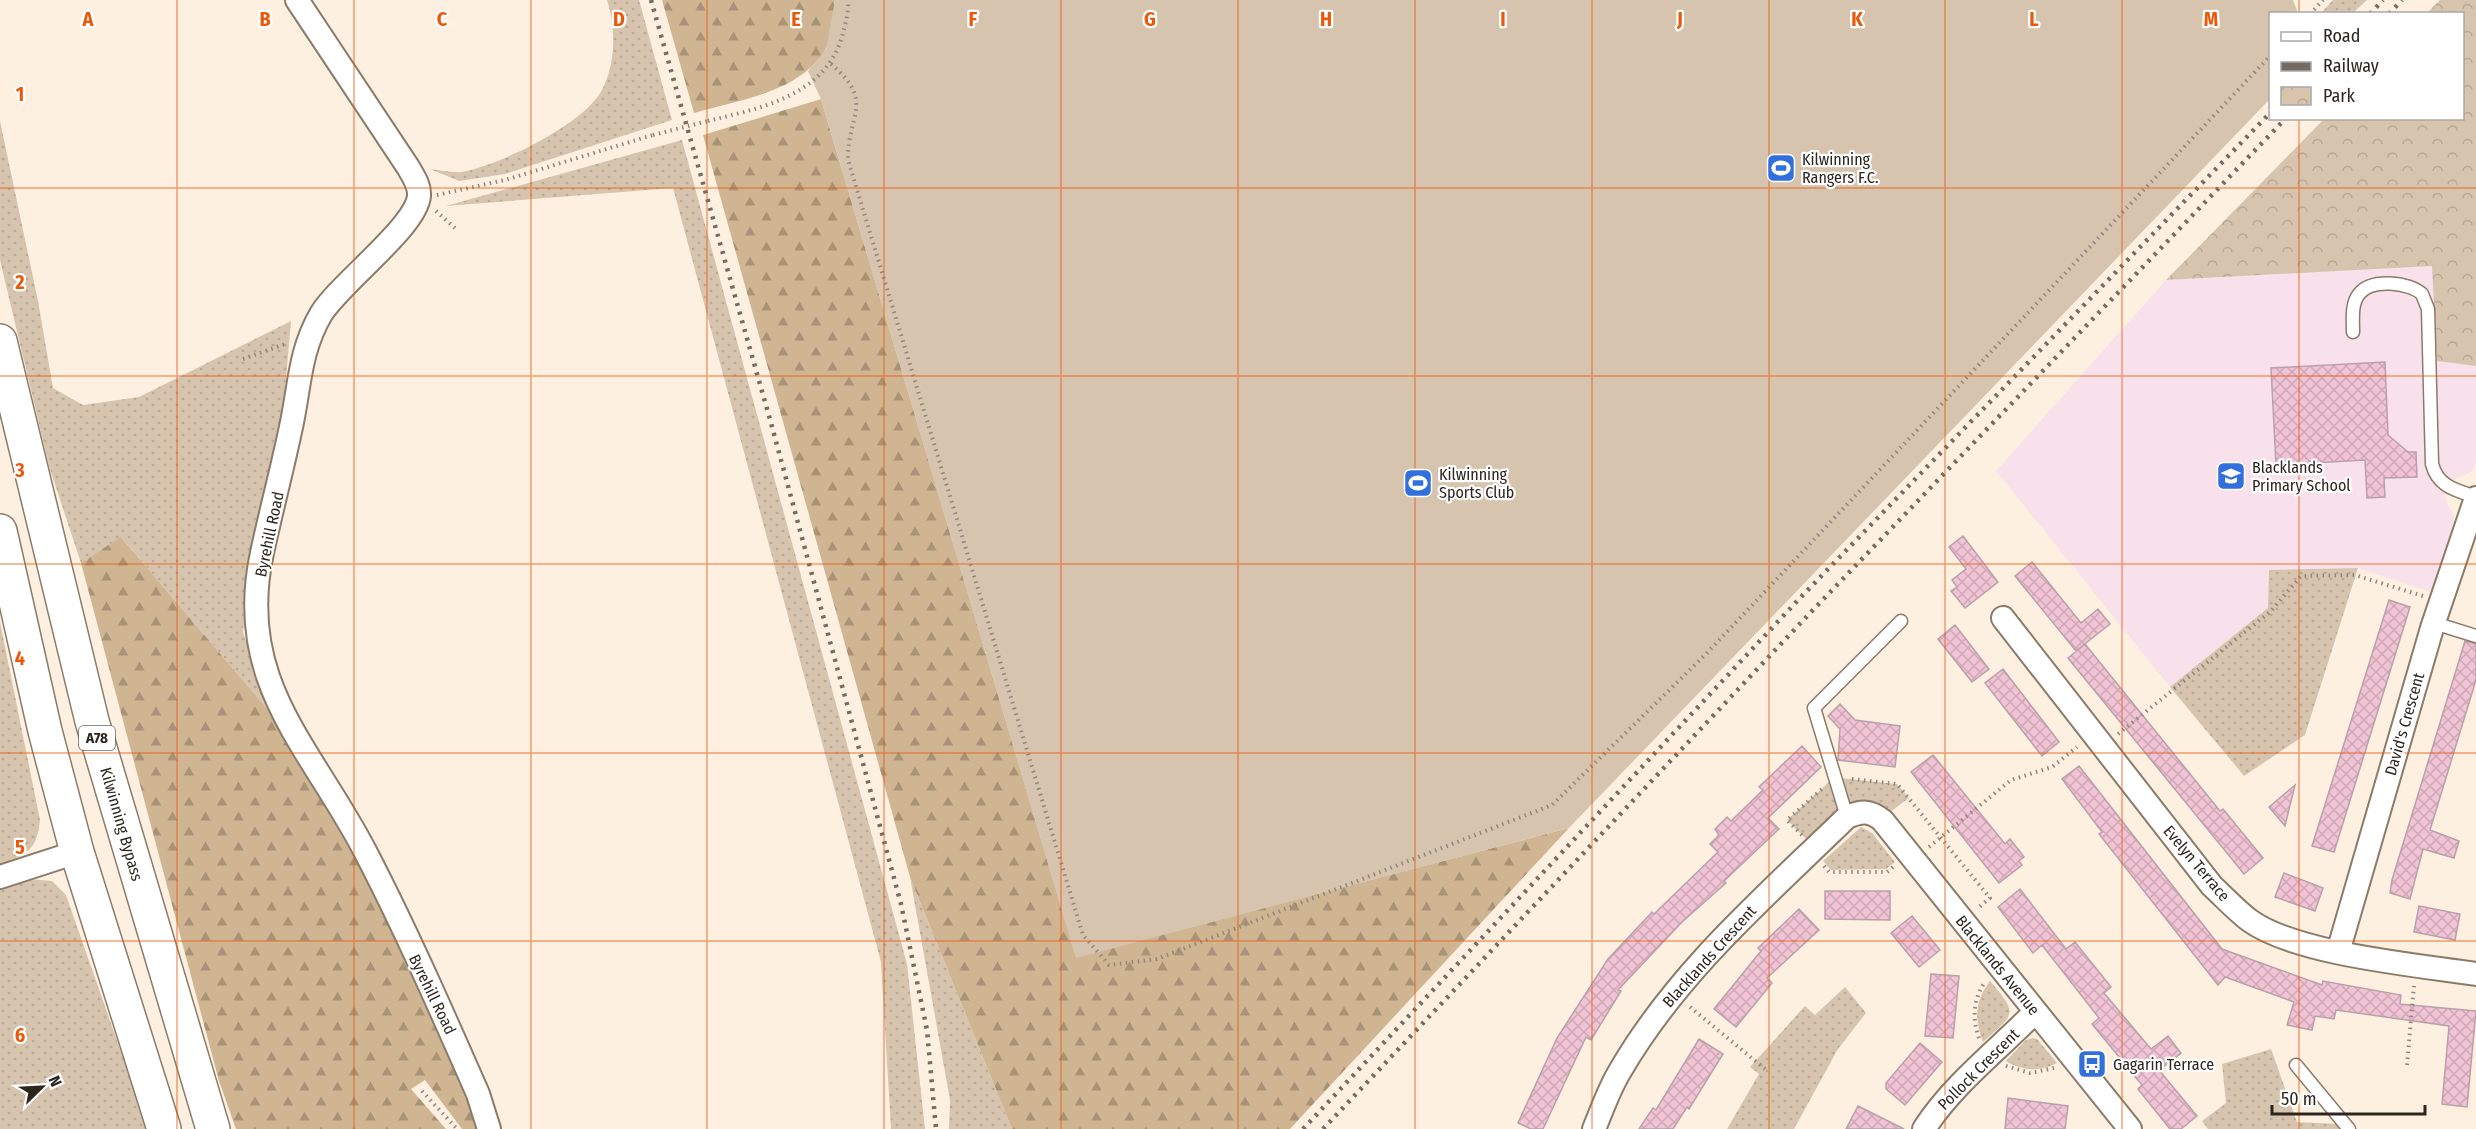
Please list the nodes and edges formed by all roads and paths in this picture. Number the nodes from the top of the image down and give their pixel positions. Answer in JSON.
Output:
{"nodes":[{"id":1,"x":297,"y":0,"type":"edge"},
{"id":2,"x":848,"y":0,"type":"edge"},
{"id":3,"x":2323,"y":0,"type":"edge"},
{"id":4,"x":2312,"y":12,"type":"edge"},
{"id":5,"x":2269,"y":58,"type":"edge"},
{"id":6,"x":831,"y":64,"type":"junction"},
{"id":7,"x":419,"y":197,"type":"junction"},
{"id":8,"x":2353,"y":332,"type":"dead end"},
{"id":9,"x":309,"y":337,"type":"junction"},
{"id":10,"x":0,"y":341,"type":"edge"},
{"id":11,"x":243,"y":359,"type":"dead end"},
{"id":12,"x":2476,"y":498,"type":"edge"},
{"id":13,"x":0,"y":531,"type":"edge"},
{"id":14,"x":2437,"y":612,"type":"junction"},
{"id":15,"x":2003,"y":618,"type":"dead end"},
{"id":16,"x":1901,"y":621,"type":"dead end"},
{"id":17,"x":2476,"y":636,"type":"edge"},
{"id":18,"x":2099,"y":740,"type":"junction"},
{"id":19,"x":1853,"y":814,"type":"junction"},
{"id":20,"x":77,"y":852,"type":"junction"},
{"id":21,"x":1811,"y":852,"type":"junction"},
{"id":22,"x":1911,"y":857,"type":"junction"},
{"id":23,"x":0,"y":877,"type":"edge"},
{"id":24,"x":2338,"y":952,"type":"junction"},
{"id":25,"x":2416,"y":965,"type":"junction"},
{"id":26,"x":1999,"y":967,"type":"junction"},
{"id":27,"x":2476,"y":974,"type":"edge"},
{"id":28,"x":1673,"y":993,"type":"junction"},
{"id":29,"x":2036,"y":1012,"type":"junction"},
{"id":30,"x":1990,"y":1055,"type":"junction"},
{"id":31,"x":2071,"y":1055,"type":"junction"},
{"id":32,"x":2296,"y":1065,"type":"dead end"},
{"id":33,"x":2407,"y":1065,"type":"dead end"},
{"id":34,"x":1765,"y":1069,"type":"dead end"},
{"id":35,"x":422,"y":1091,"type":"dead end"},
{"id":36,"x":164,"y":1129,"type":"edge"},
{"id":37,"x":213,"y":1129,"type":"edge"},
{"id":38,"x":457,"y":1129,"type":"edge"},
{"id":39,"x":489,"y":1129,"type":"edge"},
{"id":40,"x":1594,"y":1129,"type":"edge"},
{"id":41,"x":1924,"y":1129,"type":"edge"},
{"id":42,"x":2130,"y":1129,"type":"edge"},
{"id":43,"x":2349,"y":1129,"type":"edge"}],
"edges":[{"from":1,"to":7,"type":"street"},
{"from":2,"to":6,"type":"path"},
{"from":3,"to":4,"type":"path"},
{"from":5,"to":6,"type":"path"},
{"from":6,"to":7,"type":"path","bridge":true},
{"from":7,"to":9,"type":"street","name":"Byrehill Road"},
{"from":8,"to":12,"type":"lane"},
{"from":9,"to":11,"type":"path"},
{"from":9,"to":39,"type":"street","name":"Byrehill Road"},
{"from":10,"to":37,"type":"highway","name":"Kilwinning Bypass","number":"A78"},
{"from":12,"to":14,"type":"street","name":"David's Crescent"},
{"from":13,"to":20,"type":"highway"},
{"from":14,"to":17,"type":"lane"},
{"from":14,"to":18,"type":"path"},
{"from":14,"to":24,"type":"street","name":"David's Crescent"},
{"from":15,"to":18,"type":"street","name":"Evelyn Terrace"},
{"from":16,"to":19,"type":"lane"},
{"from":18,"to":22,"type":"path"},
{"from":18,"to":24,"type":"street","name":"Evelyn Terrace"},
{"from":19,"to":21,"type":"street","name":"Blacklands Crescent"},
{"from":19,"to":22,"type":"street","name":"Blacklands Avenue"},
{"from":20,"to":23,"type":"street"},
{"from":20,"to":36,"type":"highway"},
{"from":21,"to":22,"type":"path"},
{"from":21,"to":28,"type":"street","name":"Blacklands Crescent"},
{"from":22,"to":26,"type":"street","name":"Blacklands Avenue"},
{"from":24,"to":25,"type":"street","name":"Evelyn Terrace"},
{"from":25,"to":27,"type":"street","name":"Evelyn Terrace"},
{"from":25,"to":33,"type":"path"},
{"from":26,"to":29,"type":"street","name":"Blacklands Avenue"},
{"from":26,"to":30,"type":"path"},
{"from":28,"to":34,"type":"path"},
{"from":28,"to":40,"type":"street","name":"Blacklands Crescent"},
{"from":29,"to":30,"type":"street","name":"Pollock Crescent"},
{"from":29,"to":31,"type":"street","name":"Blacklands Avenue"},
{"from":30,"to":31,"type":"path"},
{"from":30,"to":41,"type":"street","name":"Pollock Crescent"},
{"from":31,"to":42,"type":"street","name":"Blacklands Avenue"},
{"from":32,"to":43,"type":"lane"},
{"from":35,"to":38,"type":"path"}]}
